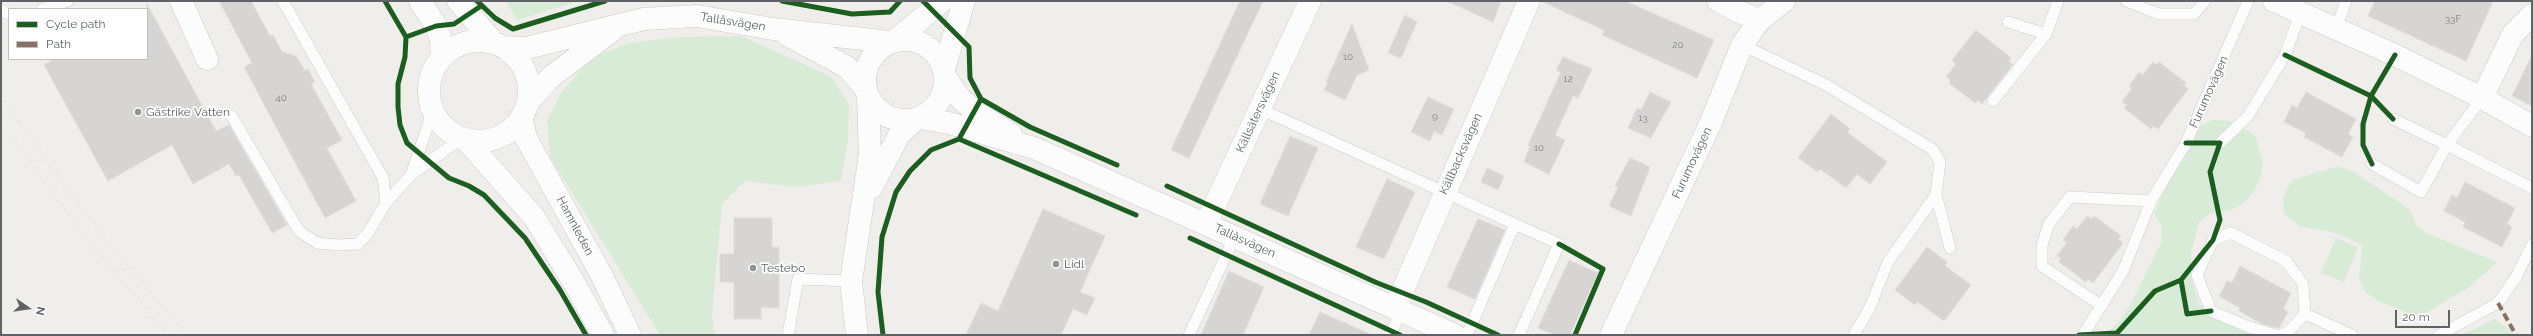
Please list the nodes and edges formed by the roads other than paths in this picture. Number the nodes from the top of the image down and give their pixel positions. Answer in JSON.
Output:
{"nodes":[{"id":1,"x":68,"y":1,"type":"edge"},
{"id":2,"x":181,"y":1,"type":"edge"},
{"id":3,"x":283,"y":1,"type":"edge"},
{"id":4,"x":420,"y":1,"type":"edge"},
{"id":5,"x":458,"y":1,"type":"edge"},
{"id":6,"x":942,"y":1,"type":"edge"},
{"id":7,"x":964,"y":1,"type":"edge"},
{"id":8,"x":1310,"y":1,"type":"edge"},
{"id":9,"x":1529,"y":1,"type":"edge"},
{"id":10,"x":1718,"y":1,"type":"edge"},
{"id":11,"x":1784,"y":1,"type":"edge"},
{"id":12,"x":2058,"y":1,"type":"edge"},
{"id":13,"x":2126,"y":1,"type":"edge"},
{"id":14,"x":2205,"y":1,"type":"edge"},
{"id":15,"x":2248,"y":1,"type":"edge"},
{"id":16,"x":2274,"y":1,"type":"edge"},
{"id":17,"x":2346,"y":1,"type":"edge"},
{"id":18,"x":45,"y":8,"type":"edge"},
{"id":19,"x":2301,"y":12,"type":"junction"},
{"id":20,"x":2532,"y":16,"type":"edge"},
{"id":21,"x":1759,"y":21,"type":"junction"},
{"id":22,"x":2008,"y":22,"type":"dead end"},
{"id":23,"x":621,"y":25,"type":"junction"},
{"id":24,"x":773,"y":28,"type":"junction"},
{"id":25,"x":2336,"y":28,"type":"junction"},
{"id":26,"x":2046,"y":34,"type":"junction"},
{"id":27,"x":893,"y":41,"type":"junction"},
{"id":28,"x":498,"y":45,"type":"junction"},
{"id":29,"x":1742,"y":45,"type":"junction"},
{"id":30,"x":442,"y":57,"type":"junction"},
{"id":31,"x":207,"y":59,"type":"dead end"},
{"id":32,"x":945,"y":74,"type":"junction"},
{"id":33,"x":867,"y":93,"type":"junction"},
{"id":34,"x":2482,"y":98,"type":"junction"},
{"id":35,"x":1993,"y":102,"type":"dead end"},
{"id":36,"x":1260,"y":109,"type":"junction"},
{"id":37,"x":433,"y":110,"type":"junction"},
{"id":38,"x":524,"y":110,"type":"junction"},
{"id":39,"x":231,"y":115,"type":"dead end"},
{"id":40,"x":918,"y":119,"type":"junction"},
{"id":41,"x":2393,"y":119,"type":"dead end"},
{"id":42,"x":2532,"y":126,"type":"edge"},
{"id":43,"x":464,"y":138,"type":"junction"},
{"id":44,"x":2220,"y":143,"type":"dead end"},
{"id":45,"x":2447,"y":145,"type":"junction"},
{"id":46,"x":1034,"y":148,"type":"junction"},
{"id":47,"x":2372,"y":164,"type":"dead end"},
{"id":48,"x":411,"y":175,"type":"junction"},
{"id":49,"x":2532,"y":188,"type":"edge"},
{"id":50,"x":1444,"y":193,"type":"junction"},
{"id":51,"x":1936,"y":195,"type":"junction"},
{"id":52,"x":2151,"y":200,"type":"junction"},
{"id":53,"x":386,"y":203,"type":"junction"},
{"id":54,"x":864,"y":206,"type":"junction"},
{"id":55,"x":1206,"y":224,"type":"junction"},
{"id":56,"x":1515,"y":224,"type":"junction"},
{"id":57,"x":1234,"y":236,"type":"junction"},
{"id":58,"x":2532,"y":245,"type":"edge"},
{"id":59,"x":1950,"y":248,"type":"dead end"},
{"id":60,"x":851,"y":281,"type":"junction"},
{"id":61,"x":2102,"y":306,"type":"junction"},
{"id":62,"x":1398,"y":310,"type":"junction"},
{"id":63,"x":2304,"y":314,"type":"junction"},
{"id":64,"x":603,"y":335,"type":"edge"},
{"id":65,"x":630,"y":335,"type":"edge"},
{"id":66,"x":788,"y":335,"type":"edge"},
{"id":67,"x":857,"y":335,"type":"edge"},
{"id":68,"x":1188,"y":335,"type":"edge"},
{"id":69,"x":1390,"y":335,"type":"edge"},
{"id":70,"x":1455,"y":335,"type":"edge"},
{"id":71,"x":1467,"y":335,"type":"edge"},
{"id":72,"x":1519,"y":335,"type":"edge"},
{"id":73,"x":1611,"y":335,"type":"edge"},
{"id":74,"x":1854,"y":335,"type":"edge"},
{"id":75,"x":2083,"y":335,"type":"edge"},
{"id":76,"x":2276,"y":335,"type":"edge"},
{"id":77,"x":2281,"y":335,"type":"edge"},
{"id":78,"x":2352,"y":335,"type":"edge"},
{"id":79,"x":2439,"y":335,"type":"edge"}],
"edges":[{"from":1,"to":18,"type":"lane"},
{"from":2,"to":31,"type":"street"},
{"from":3,"to":53,"type":"lane"},
{"from":4,"to":30,"type":"street"},
{"from":5,"to":28,"type":"street"},
{"from":6,"to":27,"type":"street"},
{"from":7,"to":32,"type":"street"},
{"from":8,"to":36,"type":"street","name":"Källsätersvägen"},
{"from":9,"to":50,"type":"street","name":"Källbacksvägen"},
{"from":10,"to":21,"type":"street"},
{"from":11,"to":21,"type":"street","name":"Furumovägen"},
{"from":12,"to":26,"type":"lane"},
{"from":13,"to":14,"type":"lane"},
{"from":15,"to":52,"type":"lane","name":"Furumovägen"},
{"from":16,"to":19,"type":"street"},
{"from":17,"to":25,"type":"lane"},
{"from":19,"to":25,"type":"street"},
{"from":19,"to":44,"type":"lane"},
{"from":20,"to":34,"type":"street"},
{"from":21,"to":29,"type":"street","name":"Furumovägen"},
{"from":22,"to":26,"type":"lane"},
{"from":23,"to":24,"type":"street","name":"Tallåsvägen"},
{"from":23,"to":28,"type":"street","name":"Tallåsvägen"},
{"from":23,"to":38,"type":"street","name":"Tallåsvägen"},
{"from":24,"to":27,"type":"street","name":"Tallåsvägen"},
{"from":24,"to":33,"type":"street","name":"Tallåsvägen"},
{"from":25,"to":34,"type":"street"},
{"from":26,"to":35,"type":"lane"},
{"from":27,"to":32,"type":"street","name":"Tallåsvägen"},
{"from":27,"to":33,"type":"street"},
{"from":28,"to":30,"type":"street"},
{"from":28,"to":38,"type":"street"},
{"from":29,"to":51,"type":"lane"},
{"from":29,"to":73,"type":"street","name":"Furumovägen"},
{"from":30,"to":37,"type":"street"},
{"from":32,"to":40,"type":"street"},
{"from":32,"to":46,"type":"street","name":"Tallåsvägen"},
{"from":33,"to":40,"type":"street","name":"Tallåsvägen"},
{"from":33,"to":54,"type":"street"},
{"from":34,"to":42,"type":"street"},
{"from":34,"to":45,"type":"lane"},
{"from":36,"to":50,"type":"lane"},
{"from":36,"to":55,"type":"street","name":"Källsätersvägen"},
{"from":37,"to":43,"type":"street"},
{"from":37,"to":48,"type":"lane"},
{"from":38,"to":43,"type":"street"},
{"from":38,"to":65,"type":"street","name":"Hamnleden"},
{"from":39,"to":53,"type":"lane"},
{"from":40,"to":46,"type":"street","name":"Tallåsvägen"},
{"from":40,"to":54,"type":"street"},
{"from":41,"to":45,"type":"lane"},
{"from":43,"to":48,"type":"lane"},
{"from":43,"to":64,"type":"street"},
{"from":45,"to":47,"type":"lane"},
{"from":45,"to":49,"type":"lane"},
{"from":46,"to":55,"type":"street","name":"Tallåsvägen"},
{"from":48,"to":53,"type":"lane"},
{"from":50,"to":56,"type":"lane"},
{"from":50,"to":62,"type":"street","name":"Källbacksvägen"},
{"from":51,"to":59,"type":"lane"},
{"from":51,"to":74,"type":"lane"},
{"from":52,"to":61,"type":"lane","name":"Furumovägen"},
{"from":52,"to":61,"type":"lane"},
{"from":54,"to":60,"type":"street"},
{"from":55,"to":57,"type":"street","name":"Tallåsvägen"},
{"from":56,"to":71,"type":"lane"},
{"from":56,"to":72,"type":"lane"},
{"from":57,"to":62,"type":"street","name":"Tallåsvägen"},
{"from":57,"to":68,"type":"lane"},
{"from":58,"to":79,"type":"lane"},
{"from":60,"to":66,"type":"lane"},
{"from":60,"to":67,"type":"street"},
{"from":61,"to":75,"type":"lane","name":"Furumovägen"},
{"from":62,"to":69,"type":"lane"},
{"from":62,"to":70,"type":"street","name":"Tallåsvägen"},
{"from":63,"to":76,"type":"lane"},
{"from":63,"to":77,"type":"lane"},
{"from":63,"to":78,"type":"lane"}]}
